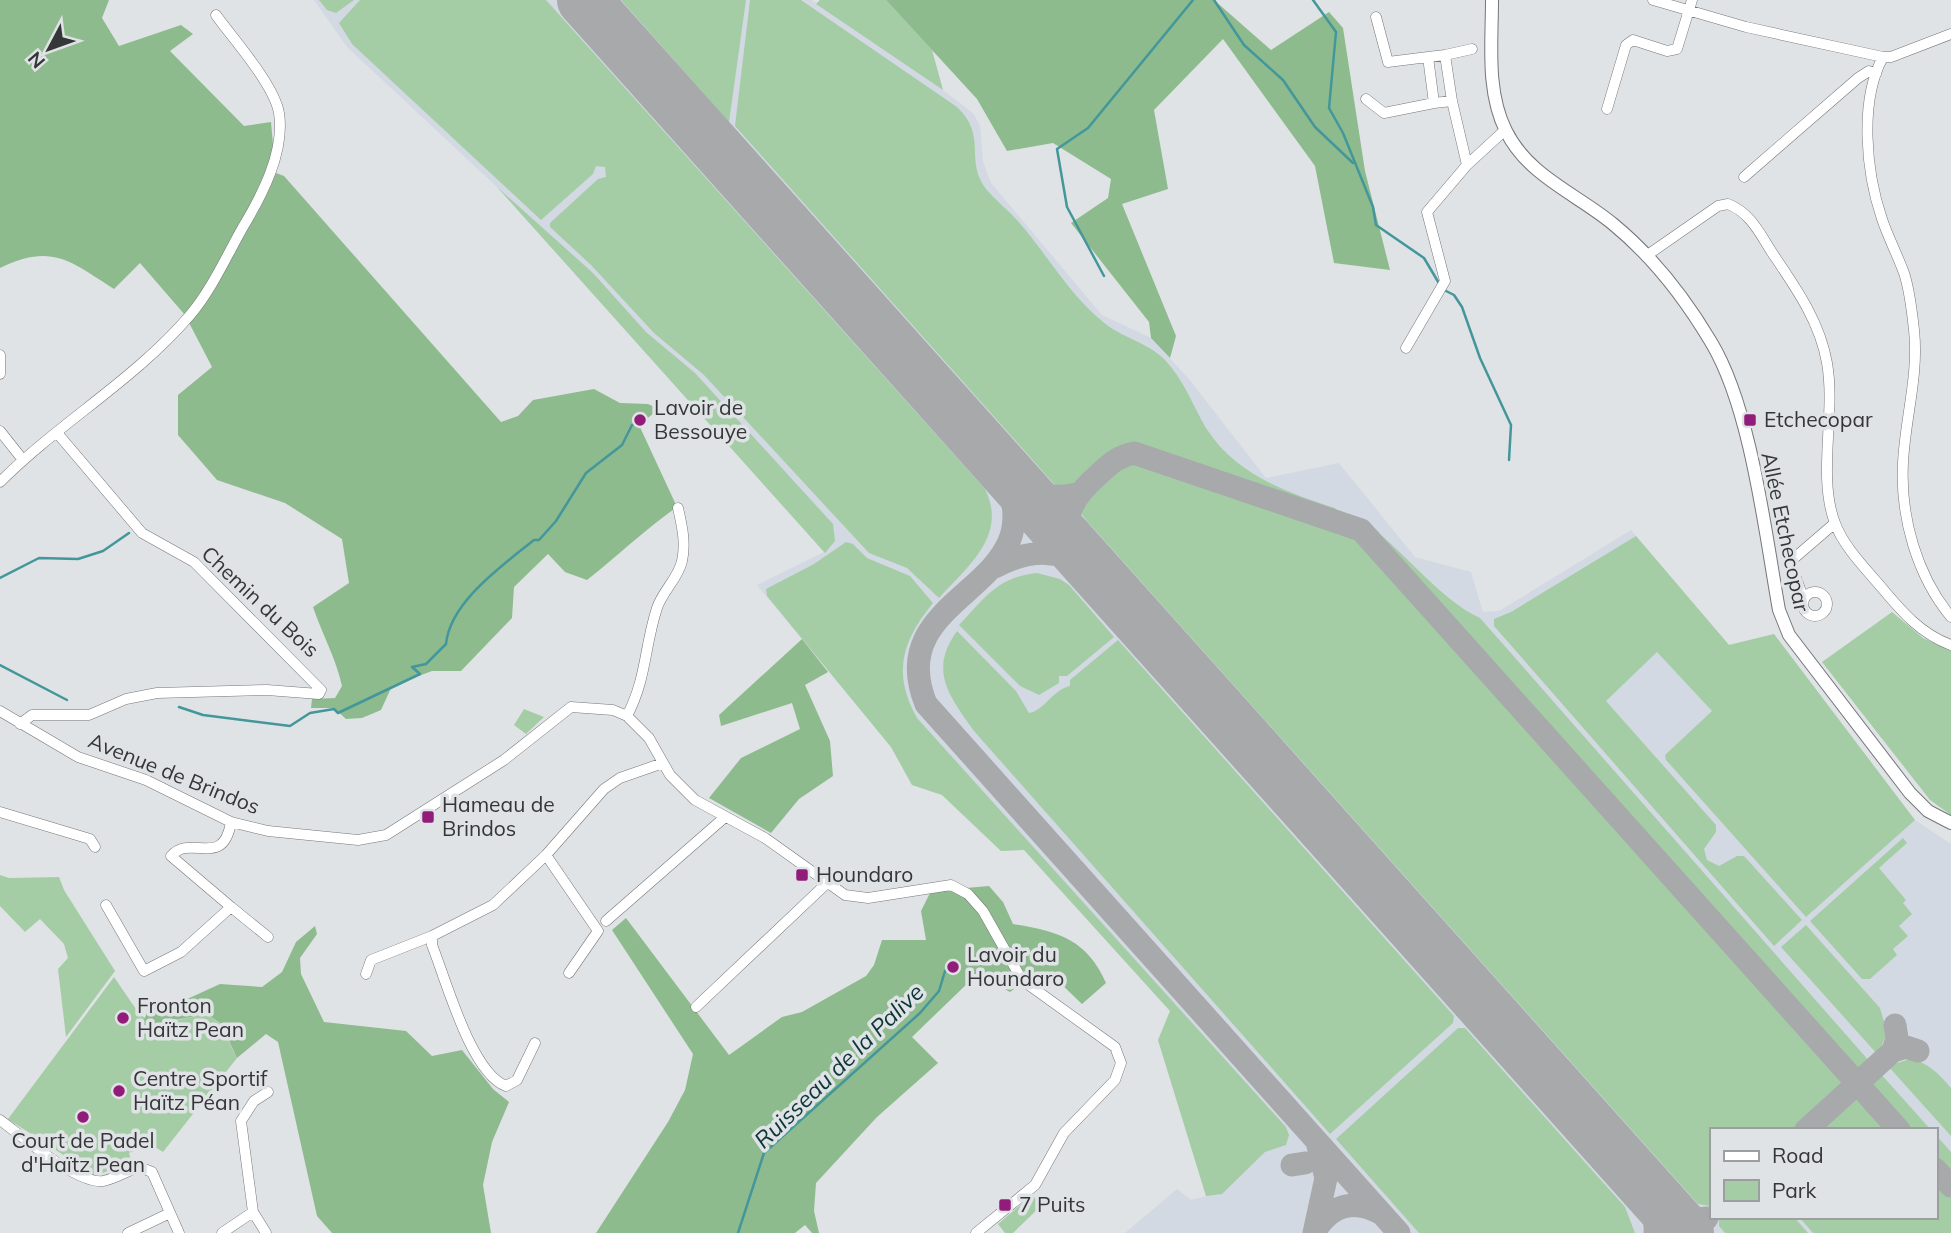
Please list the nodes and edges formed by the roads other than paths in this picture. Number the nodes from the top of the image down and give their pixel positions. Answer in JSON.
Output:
{"nodes":[{"id":1,"x":1492,"y":0,"type":"edge"},
{"id":2,"x":1653,"y":0,"type":"edge"},
{"id":3,"x":1692,"y":0,"type":"edge"},
{"id":4,"x":1689,"y":12,"type":"junction"},
{"id":5,"x":216,"y":15,"type":"dead end"},
{"id":6,"x":1376,"y":17,"type":"dead end"},
{"id":7,"x":1951,"y":34,"type":"edge"},
{"id":8,"x":1472,"y":49,"type":"dead end"},
{"id":9,"x":1445,"y":55,"type":"junction"},
{"id":10,"x":1428,"y":57,"type":"junction"},
{"id":11,"x":1883,"y":57,"type":"junction"},
{"id":12,"x":1876,"y":74,"type":"junction"},
{"id":13,"x":1366,"y":99,"type":"dead end"},
{"id":14,"x":1451,"y":101,"type":"junction"},
{"id":15,"x":1434,"y":103,"type":"junction"},
{"id":16,"x":1607,"y":109,"type":"dead end"},
{"id":17,"x":1505,"y":130,"type":"junction"},
{"id":18,"x":1467,"y":165,"type":"junction"},
{"id":19,"x":1744,"y":177,"type":"dead end"},
{"id":20,"x":1646,"y":256,"type":"junction"},
{"id":21,"x":1406,"y":348,"type":"dead end"},
{"id":22,"x":0,"y":355,"type":"edge"},
{"id":23,"x":0,"y":374,"type":"edge"},
{"id":24,"x":0,"y":431,"type":"edge"},
{"id":25,"x":58,"y":434,"type":"junction"},
{"id":26,"x":23,"y":460,"type":"junction"},
{"id":27,"x":0,"y":482,"type":"edge"},
{"id":28,"x":678,"y":508,"type":"dead end"},
{"id":29,"x":1835,"y":523,"type":"junction"},
{"id":30,"x":1804,"y":600,"type":"dead end"},
{"id":31,"x":1951,"y":617,"type":"edge"},
{"id":32,"x":1951,"y":645,"type":"edge"},
{"id":33,"x":0,"y":711,"type":"edge"},
{"id":34,"x":627,"y":716,"type":"junction"},
{"id":35,"x":20,"y":724,"type":"junction"},
{"id":36,"x":663,"y":762,"type":"junction"},
{"id":37,"x":0,"y":812,"type":"edge"},
{"id":38,"x":725,"y":817,"type":"junction"},
{"id":39,"x":231,"y":822,"type":"junction"},
{"id":40,"x":1951,"y":823,"type":"edge"},
{"id":41,"x":95,"y":847,"type":"dead end"},
{"id":42,"x":546,"y":855,"type":"junction"},
{"id":43,"x":826,"y":884,"type":"junction"},
{"id":44,"x":106,"y":905,"type":"dead end"},
{"id":45,"x":231,"y":907,"type":"junction"},
{"id":46,"x":606,"y":921,"type":"dead end"},
{"id":47,"x":432,"y":936,"type":"junction"},
{"id":48,"x":268,"y":937,"type":"dead end"},
{"id":49,"x":569,"y":973,"type":"dead end"},
{"id":50,"x":366,"y":974,"type":"dead end"},
{"id":51,"x":696,"y":1007,"type":"dead end"},
{"id":52,"x":534,"y":1043,"type":"dead end"},
{"id":53,"x":268,"y":1092,"type":"dead end"},
{"id":54,"x":0,"y":1120,"type":"edge"},
{"id":55,"x":253,"y":1212,"type":"junction"},
{"id":56,"x":170,"y":1213,"type":"junction"},
{"id":57,"x":128,"y":1233,"type":"edge"},
{"id":58,"x":179,"y":1233,"type":"edge"},
{"id":59,"x":222,"y":1233,"type":"edge"},
{"id":60,"x":266,"y":1233,"type":"edge"},
{"id":61,"x":976,"y":1233,"type":"edge"}],
"edges":[{"from":1,"to":17,"type":"street"},
{"from":2,"to":4,"type":"street"},
{"from":3,"to":4,"type":"street"},
{"from":4,"to":11,"type":"street"},
{"from":4,"to":16,"type":"street"},
{"from":5,"to":25,"type":"street"},
{"from":6,"to":10,"type":"street"},
{"from":7,"to":11,"type":"street"},
{"from":8,"to":9,"type":"street"},
{"from":9,"to":10,"type":"street"},
{"from":9,"to":14,"type":"street"},
{"from":10,"to":15,"type":"street"},
{"from":11,"to":12,"type":"street"},
{"from":12,"to":19,"type":"street"},
{"from":12,"to":31,"type":"street"},
{"from":13,"to":15,"type":"street"},
{"from":14,"to":15,"type":"street"},
{"from":14,"to":18,"type":"street"},
{"from":17,"to":18,"type":"street"},
{"from":17,"to":20,"type":"street","name":"Allée Etchecopar"},
{"from":18,"to":21,"type":"street"},
{"from":20,"to":29,"type":"street"},
{"from":20,"to":40,"type":"street","name":"Allée Etchecopar"},
{"from":22,"to":23,"type":"street"},
{"from":24,"to":26,"type":"street"},
{"from":25,"to":26,"type":"street"},
{"from":25,"to":35,"type":"street","name":"Chemin du Bois"},
{"from":26,"to":27,"type":"street"},
{"from":28,"to":34,"type":"street"},
{"from":29,"to":30,"type":"street"},
{"from":29,"to":32,"type":"street"},
{"from":33,"to":35,"type":"street","name":"Avenue de Brindos"},
{"from":34,"to":36,"type":"street"},
{"from":34,"to":39,"type":"street","name":"Avenue de Brindos"},
{"from":35,"to":39,"type":"street","name":"Avenue de Brindos"},
{"from":36,"to":38,"type":"street"},
{"from":36,"to":42,"type":"street"},
{"from":37,"to":41,"type":"street"},
{"from":38,"to":43,"type":"street"},
{"from":38,"to":46,"type":"street"},
{"from":39,"to":45,"type":"street"},
{"from":42,"to":47,"type":"street"},
{"from":42,"to":49,"type":"street"},
{"from":43,"to":51,"type":"street"},
{"from":43,"to":61,"type":"street"},
{"from":44,"to":45,"type":"street"},
{"from":45,"to":48,"type":"street"},
{"from":47,"to":50,"type":"street"},
{"from":47,"to":52,"type":"street"},
{"from":53,"to":55,"type":"street"},
{"from":54,"to":56,"type":"street"},
{"from":55,"to":59,"type":"street"},
{"from":55,"to":60,"type":"street"},
{"from":56,"to":57,"type":"street"},
{"from":56,"to":58,"type":"street"}]}
